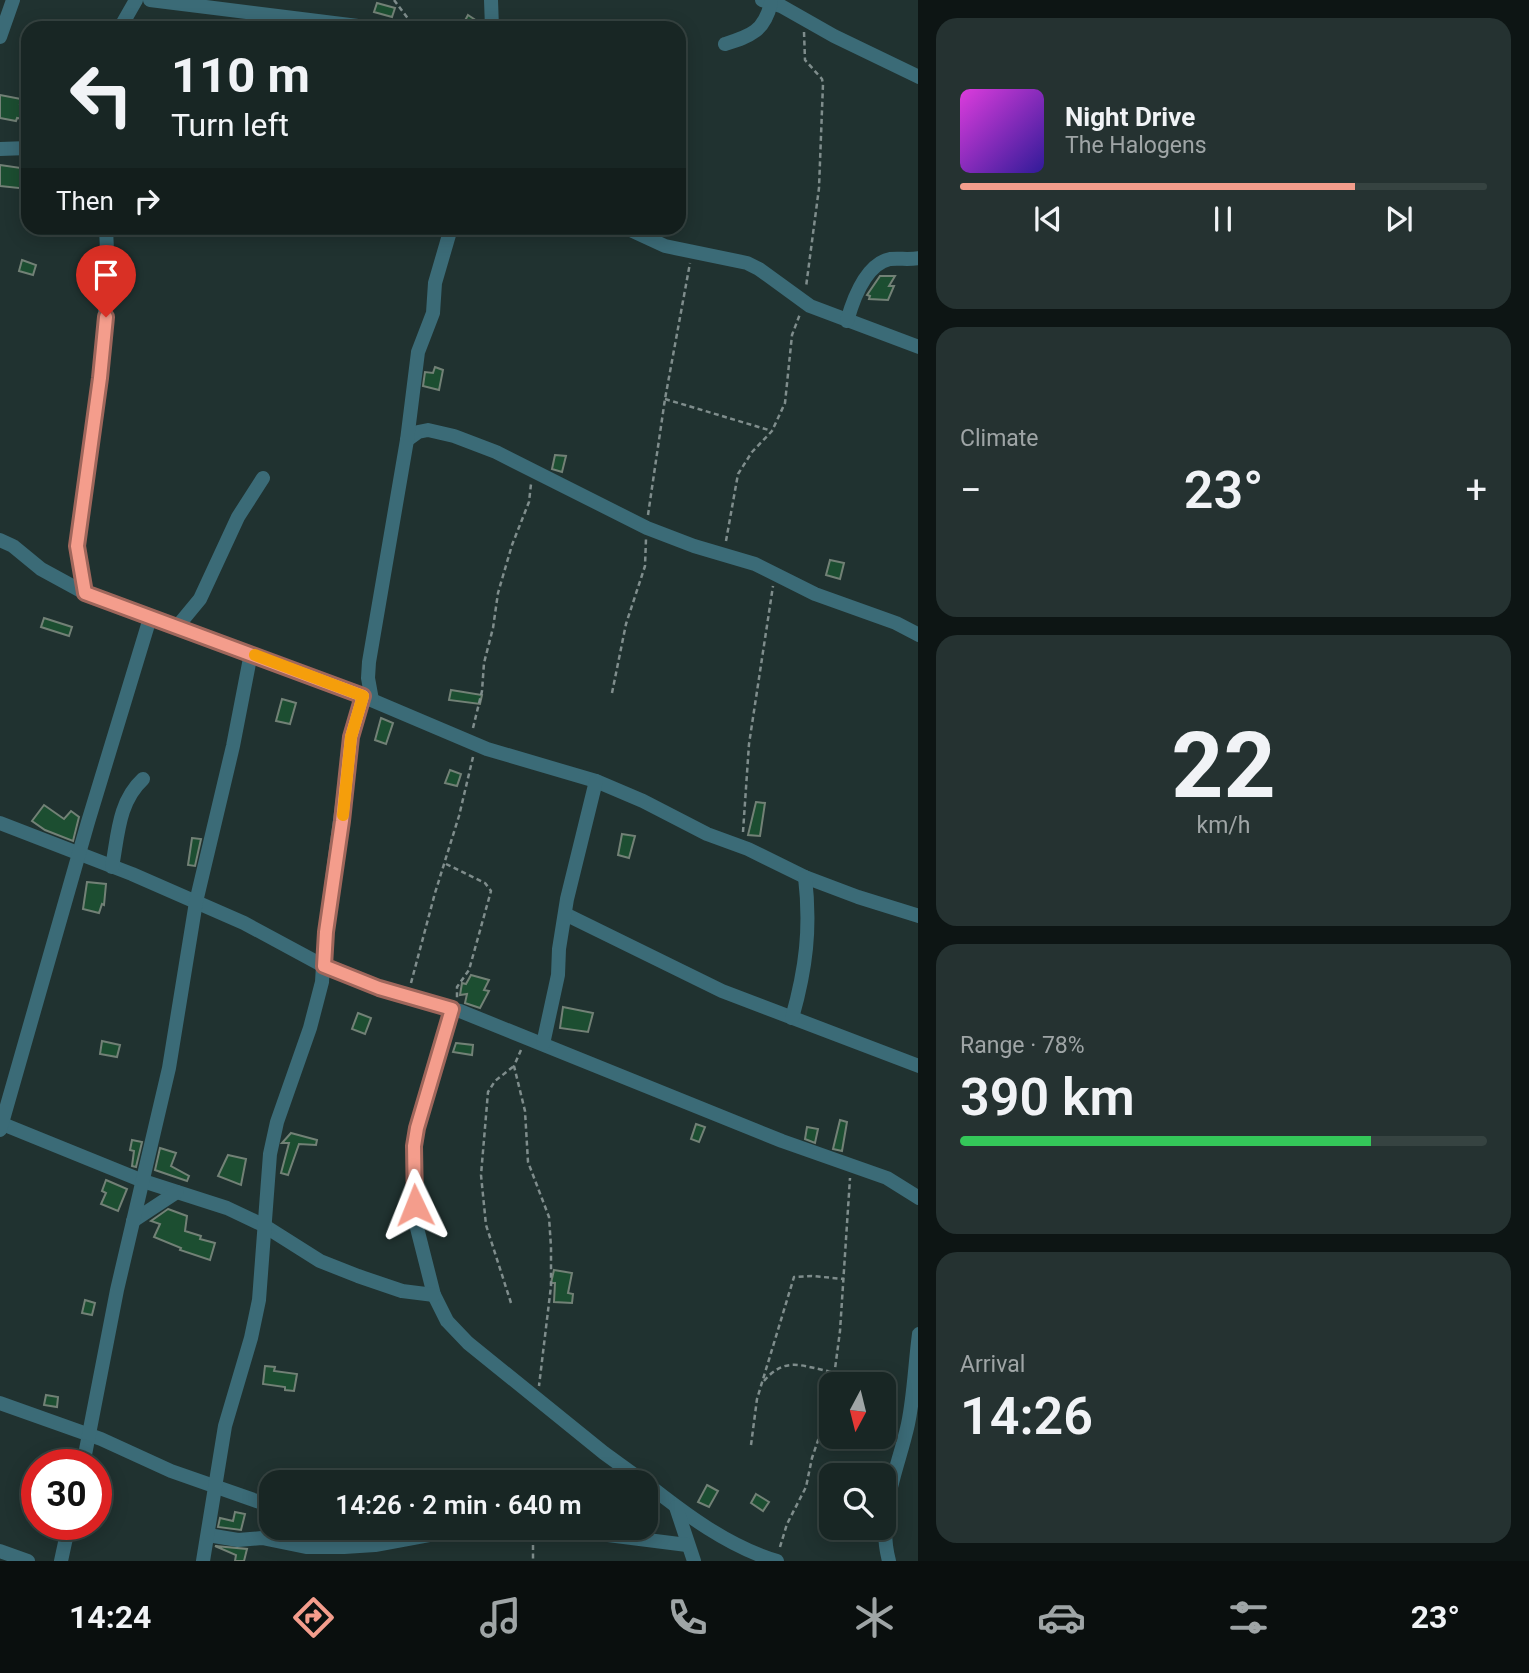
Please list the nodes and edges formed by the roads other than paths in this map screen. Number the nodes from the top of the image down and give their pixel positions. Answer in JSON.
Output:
{"nodes":[{"id":1,"x":13,"y":0,"type":"edge"},
{"id":2,"x":136,"y":0,"type":"edge"},
{"id":3,"x":150,"y":0,"type":"edge"},
{"id":4,"x":491,"y":0,"type":"edge"},
{"id":5,"x":171,"y":1,"type":"edge"},
{"id":6,"x":766,"y":1,"type":"edge"},
{"id":7,"x":124,"y":21,"type":"edge"},
{"id":8,"x":321,"y":21,"type":"edge"},
{"id":9,"x":492,"y":21,"type":"edge"},
{"id":10,"x":0,"y":37,"type":"edge"},
{"id":11,"x":724,"y":44,"type":"dead end"},
{"id":12,"x":918,"y":77,"type":"edge"},
{"id":13,"x":21,"y":148,"type":"edge"},
{"id":14,"x":0,"y":149,"type":"edge"},
{"id":15,"x":106,"y":235,"type":"edge"},
{"id":16,"x":450,"y":235,"type":"edge"},
{"id":17,"x":641,"y":235,"type":"edge"},
{"id":18,"x":918,"y":258,"type":"edge"},
{"id":19,"x":847,"y":320,"type":"junction"},
{"id":20,"x":918,"y":347,"type":"edge"},
{"id":21,"x":407,"y":440,"type":"junction"},
{"id":22,"x":263,"y":478,"type":"dead end"},
{"id":23,"x":0,"y":540,"type":"edge"},
{"id":24,"x":85,"y":593,"type":"junction"},
{"id":25,"x":150,"y":618,"type":"junction"},
{"id":26,"x":176,"y":628,"type":"junction"},
{"id":27,"x":918,"y":635,"type":"edge"},
{"id":28,"x":251,"y":653,"type":"junction"},
{"id":29,"x":368,"y":667,"type":"junction"},
{"id":30,"x":345,"y":689,"type":"junction"},
{"id":31,"x":368,"y":698,"type":"junction"},
{"id":32,"x":143,"y":779,"type":"dead end"},
{"id":33,"x":596,"y":781,"type":"junction"},
{"id":34,"x":0,"y":823,"type":"edge"},
{"id":35,"x":80,"y":855,"type":"junction"},
{"id":36,"x":112,"y":867,"type":"junction"},
{"id":37,"x":805,"y":877,"type":"junction"},
{"id":38,"x":196,"y":902,"type":"junction"},
{"id":39,"x":565,"y":914,"type":"junction"},
{"id":40,"x":918,"y":916,"type":"edge"},
{"id":41,"x":324,"y":966,"type":"junction"},
{"id":42,"x":456,"y":1010,"type":"junction"},
{"id":43,"x":792,"y":1018,"type":"junction"},
{"id":44,"x":536,"y":1042,"type":"junction"},
{"id":45,"x":918,"y":1066,"type":"edge"},
{"id":46,"x":1,"y":1126,"type":"edge"},
{"id":47,"x":143,"y":1181,"type":"junction"},
{"id":48,"x":177,"y":1192,"type":"junction"},
{"id":49,"x":918,"y":1198,"type":"edge"},
{"id":50,"x":134,"y":1221,"type":"junction"},
{"id":51,"x":263,"y":1224,"type":"junction"},
{"id":52,"x":433,"y":1295,"type":"junction"},
{"id":53,"x":918,"y":1334,"type":"edge"},
{"id":54,"x":0,"y":1403,"type":"edge"},
{"id":55,"x":89,"y":1434,"type":"junction"},
{"id":56,"x":86,"y":1449,"type":"edge"},
{"id":57,"x":627,"y":1470,"type":"edge"},
{"id":58,"x":217,"y":1486,"type":"junction"},
{"id":59,"x":658,"y":1493,"type":"edge"},
{"id":60,"x":259,"y":1502,"type":"edge"},
{"id":61,"x":676,"y":1507,"type":"junction"},
{"id":62,"x":208,"y":1535,"type":"junction"},
{"id":63,"x":259,"y":1538,"type":"edge"},
{"id":64,"x":66,"y":1540,"type":"edge"},
{"id":65,"x":272,"y":1540,"type":"edge"},
{"id":66,"x":402,"y":1540,"type":"edge"},
{"id":67,"x":648,"y":1540,"type":"edge"},
{"id":68,"x":687,"y":1545,"type":"junction"},
{"id":69,"x":0,"y":1551,"type":"edge"},
{"id":70,"x":771,"y":1558,"type":"edge"},
{"id":71,"x":28,"y":1561,"type":"edge"},
{"id":72,"x":61,"y":1561,"type":"edge"},
{"id":73,"x":203,"y":1561,"type":"edge"},
{"id":74,"x":694,"y":1561,"type":"edge"},
{"id":75,"x":888,"y":1561,"type":"edge"}],
"edges":[{"from":1,"to":10,"type":"street"},
{"from":2,"to":7,"type":"street"},
{"from":3,"to":5,"type":"street"},
{"from":4,"to":9,"type":"street"},
{"from":5,"to":8,"type":"street"},
{"from":6,"to":11,"type":"street"},
{"from":6,"to":12,"type":"street"},
{"from":13,"to":14,"type":"street"},
{"from":15,"to":24,"type":"street"},
{"from":16,"to":21,"type":"street"},
{"from":17,"to":19,"type":"street"},
{"from":18,"to":19,"type":"street"},
{"from":19,"to":20,"type":"street"},
{"from":21,"to":27,"type":"street"},
{"from":21,"to":29,"type":"street"},
{"from":22,"to":26,"type":"street"},
{"from":23,"to":24,"type":"street"},
{"from":24,"to":25,"type":"street"},
{"from":25,"to":26,"type":"street"},
{"from":25,"to":35,"type":"street"},
{"from":26,"to":28,"type":"street"},
{"from":28,"to":30,"type":"street"},
{"from":28,"to":38,"type":"street"},
{"from":29,"to":30,"type":"street"},
{"from":29,"to":31,"type":"street"},
{"from":30,"to":31,"type":"street"},
{"from":31,"to":33,"type":"street"},
{"from":31,"to":41,"type":"street"},
{"from":32,"to":36,"type":"street"},
{"from":33,"to":37,"type":"street"},
{"from":33,"to":39,"type":"street"},
{"from":34,"to":35,"type":"street"},
{"from":35,"to":36,"type":"street"},
{"from":35,"to":46,"type":"street"},
{"from":36,"to":38,"type":"street"},
{"from":37,"to":40,"type":"street"},
{"from":37,"to":43,"type":"street"},
{"from":38,"to":41,"type":"street"},
{"from":38,"to":47,"type":"street"},
{"from":39,"to":43,"type":"street"},
{"from":39,"to":44,"type":"street"},
{"from":41,"to":42,"type":"street"},
{"from":41,"to":51,"type":"street"},
{"from":42,"to":44,"type":"street"},
{"from":42,"to":52,"type":"street"},
{"from":43,"to":45,"type":"street"},
{"from":44,"to":49,"type":"street"},
{"from":46,"to":47,"type":"street"},
{"from":47,"to":48,"type":"street"},
{"from":47,"to":50,"type":"street"},
{"from":48,"to":50,"type":"street"},
{"from":48,"to":51,"type":"street"},
{"from":50,"to":55,"type":"street"},
{"from":51,"to":52,"type":"street"},
{"from":51,"to":58,"type":"street"},
{"from":52,"to":57,"type":"street"},
{"from":53,"to":75,"type":"street"},
{"from":54,"to":55,"type":"street"},
{"from":55,"to":56,"type":"street"},
{"from":55,"to":58,"type":"street"},
{"from":58,"to":60,"type":"street"},
{"from":58,"to":62,"type":"street"},
{"from":59,"to":61,"type":"street"},
{"from":61,"to":68,"type":"street"},
{"from":61,"to":70,"type":"street"},
{"from":62,"to":63,"type":"street"},
{"from":62,"to":73,"type":"street"},
{"from":64,"to":72,"type":"street"},
{"from":65,"to":66,"type":"street"},
{"from":67,"to":68,"type":"street"},
{"from":68,"to":74,"type":"street"},
{"from":69,"to":71,"type":"street"}]}
